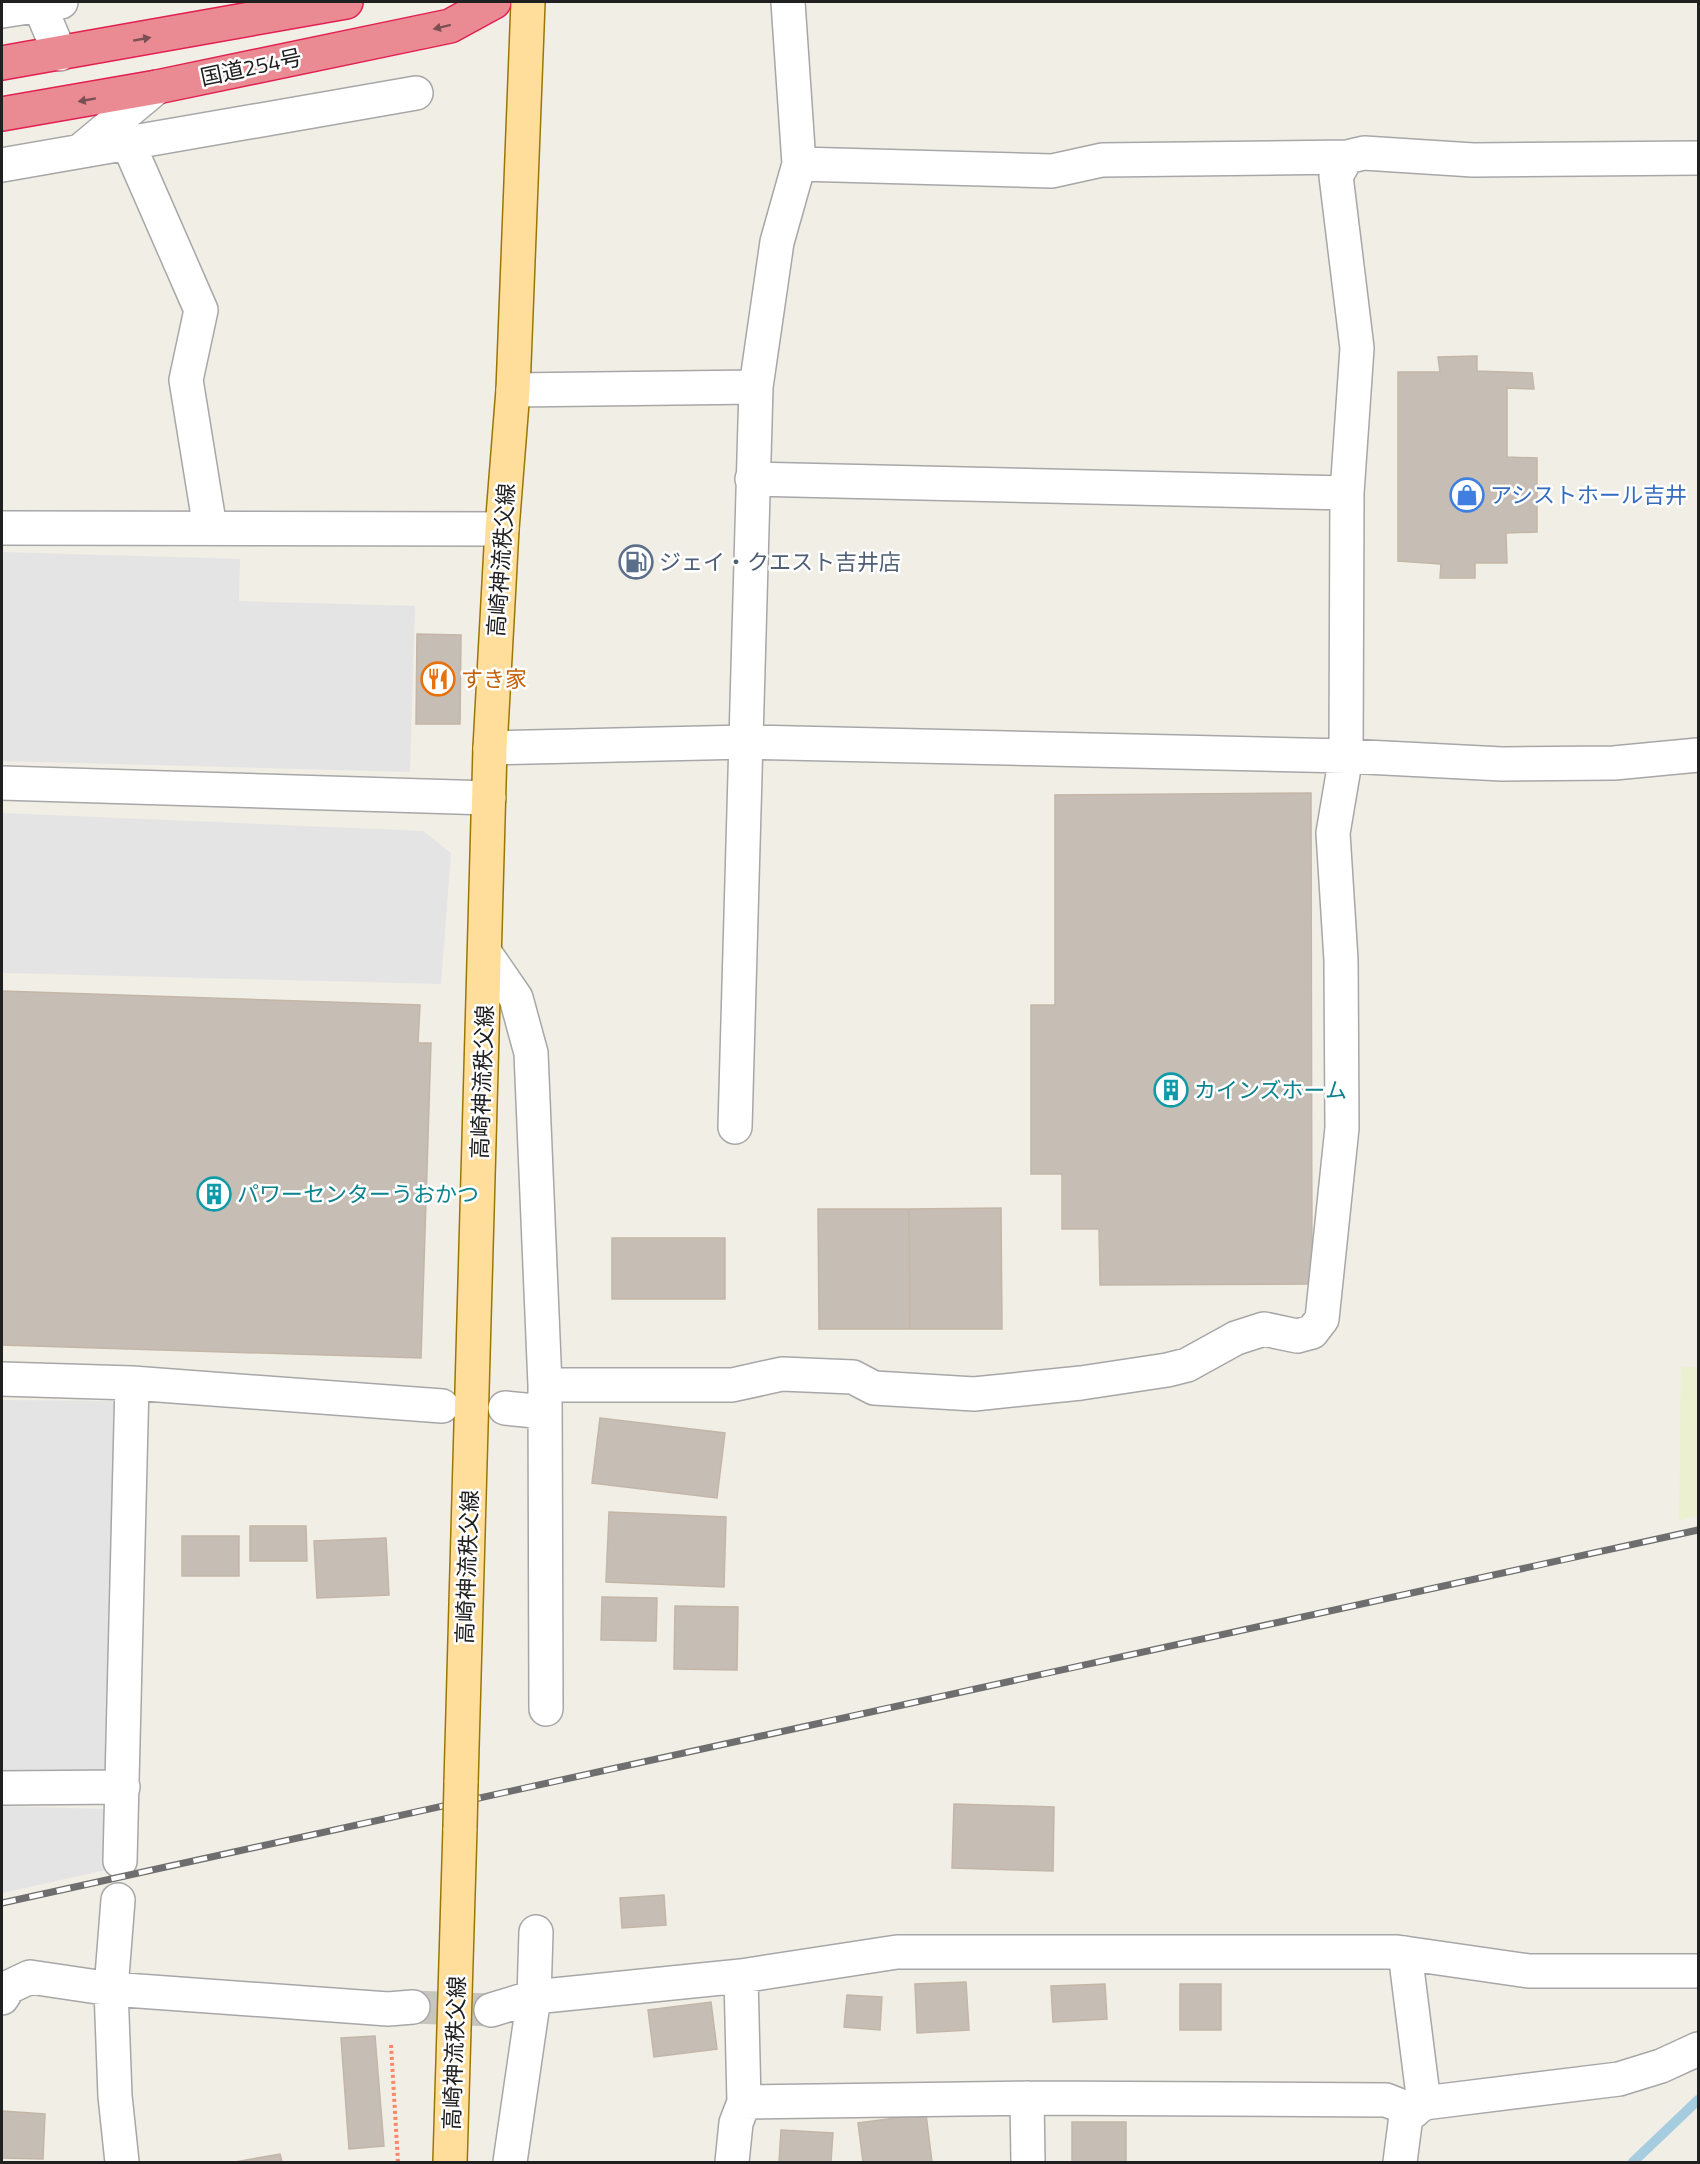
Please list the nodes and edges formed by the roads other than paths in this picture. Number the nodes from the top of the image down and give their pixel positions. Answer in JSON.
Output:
{"nodes":[{"id":1,"x":346,"y":2,"type":"edge"},
{"id":2,"x":494,"y":2,"type":"edge"},
{"id":3,"x":528,"y":2,"type":"edge"},
{"id":4,"x":788,"y":2,"type":"edge"},
{"id":5,"x":46,"y":3,"type":"edge"},
{"id":6,"x":2,"y":11,"type":"edge"},
{"id":7,"x":60,"y":54,"type":"junction"},
{"id":8,"x":2,"y":63,"type":"edge"},
{"id":9,"x":157,"y":87,"type":"junction"},
{"id":10,"x":416,"y":93,"type":"dead end"},
{"id":11,"x":2,"y":114,"type":"edge"},
{"id":12,"x":128,"y":143,"type":"junction"},
{"id":13,"x":78,"y":153,"type":"junction"},
{"id":14,"x":1347,"y":157,"type":"junction"},
{"id":15,"x":1698,"y":158,"type":"edge"},
{"id":16,"x":799,"y":164,"type":"junction"},
{"id":17,"x":2,"y":165,"type":"edge"},
{"id":18,"x":756,"y":387,"type":"junction"},
{"id":19,"x":513,"y":390,"type":"junction"},
{"id":20,"x":752,"y":479,"type":"junction"},
{"id":21,"x":1347,"y":493,"type":"junction"},
{"id":22,"x":2,"y":528,"type":"edge"},
{"id":23,"x":210,"y":528,"type":"junction"},
{"id":24,"x":501,"y":529,"type":"junction"},
{"id":25,"x":746,"y":742,"type":"junction"},
{"id":26,"x":490,"y":748,"type":"junction"},
{"id":27,"x":1698,"y":755,"type":"edge"},
{"id":28,"x":1346,"y":756,"type":"junction"},
{"id":29,"x":2,"y":783,"type":"edge"},
{"id":30,"x":489,"y":798,"type":"junction"},
{"id":31,"x":485,"y":954,"type":"junction"},
{"id":32,"x":735,"y":1127,"type":"dead end"},
{"id":33,"x":2,"y":1379,"type":"edge"},
{"id":34,"x":132,"y":1383,"type":"junction"},
{"id":35,"x":545,"y":1399,"type":"junction"},
{"id":36,"x":442,"y":1406,"type":"dead end"},
{"id":37,"x":505,"y":1408,"type":"dead end"},
{"id":38,"x":546,"y":1709,"type":"dead end"},
{"id":39,"x":123,"y":1787,"type":"junction"},
{"id":40,"x":2,"y":1788,"type":"edge"},
{"id":41,"x":120,"y":1861,"type":"dead end"},
{"id":42,"x":118,"y":1900,"type":"dead end"},
{"id":43,"x":536,"y":1932,"type":"dead end"},
{"id":44,"x":1405,"y":1953,"type":"junction"},
{"id":45,"x":1698,"y":1971,"type":"edge"},
{"id":46,"x":741,"y":1976,"type":"junction"},
{"id":47,"x":111,"y":1989,"type":"junction"},
{"id":48,"x":534,"y":1997,"type":"junction"},
{"id":49,"x":2,"y":1998,"type":"edge"},
{"id":50,"x":401,"y":2008,"type":"tunnel mouth"},
{"id":51,"x":491,"y":2010,"type":"tunnel mouth"},
{"id":52,"x":1698,"y":2049,"type":"edge"},
{"id":53,"x":1027,"y":2098,"type":"junction"},
{"id":54,"x":744,"y":2102,"type":"junction"},
{"id":55,"x":1419,"y":2107,"type":"junction"},
{"id":56,"x":122,"y":2163,"type":"edge"},
{"id":57,"x":450,"y":2163,"type":"edge"},
{"id":58,"x":510,"y":2163,"type":"edge"},
{"id":59,"x":732,"y":2163,"type":"edge"},
{"id":60,"x":1028,"y":2163,"type":"edge"},
{"id":61,"x":1400,"y":2163,"type":"edge"}],
"edges":[{"from":7,"to":1,"type":"highway","name":"国道254号","one_way":true},
{"from":2,"to":9,"type":"highway","name":"国道254号","one_way":true},
{"from":3,"to":19,"type":"main road","name":"高崎神流秩父線"},
{"from":4,"to":16,"type":"street"},
{"from":5,"to":6,"type":"street"},
{"from":5,"to":7,"type":"street"},
{"from":7,"to":8,"type":"highway","name":"国道254号"},
{"from":9,"to":11,"type":"highway","name":"国道254号","one_way":true},
{"from":9,"to":13,"type":"street"},
{"from":10,"to":12,"type":"street"},
{"from":12,"to":13,"type":"street"},
{"from":12,"to":23,"type":"street"},
{"from":13,"to":17,"type":"street"},
{"from":14,"to":15,"type":"street"},
{"from":14,"to":16,"type":"street"},
{"from":14,"to":21,"type":"street"},
{"from":16,"to":18,"type":"street"},
{"from":18,"to":19,"type":"street"},
{"from":18,"to":20,"type":"street"},
{"from":19,"to":24,"type":"main road","name":"高崎神流秩父線"},
{"from":20,"to":21,"type":"street"},
{"from":20,"to":25,"type":"street"},
{"from":21,"to":28,"type":"street"},
{"from":22,"to":23,"type":"street"},
{"from":23,"to":24,"type":"street"},
{"from":24,"to":26,"type":"main road","name":"高崎神流秩父線"},
{"from":25,"to":26,"type":"street"},
{"from":25,"to":28,"type":"street"},
{"from":25,"to":32,"type":"street"},
{"from":26,"to":30,"type":"main road","name":"高崎神流秩父線"},
{"from":27,"to":28,"type":"street"},
{"from":28,"to":35,"type":"street"},
{"from":29,"to":30,"type":"street"},
{"from":30,"to":31,"type":"main road","name":"高崎神流秩父線"},
{"from":31,"to":35,"type":"street"},
{"from":31,"to":57,"type":"main road","name":"高崎神流秩父線","bridge":true},
{"from":33,"to":34,"type":"street"},
{"from":34,"to":36,"type":"street"},
{"from":34,"to":39,"type":"street"},
{"from":35,"to":37,"type":"street"},
{"from":35,"to":38,"type":"street"},
{"from":39,"to":40,"type":"street"},
{"from":39,"to":41,"type":"street"},
{"from":42,"to":47,"type":"street"},
{"from":43,"to":48,"type":"street"},
{"from":44,"to":45,"type":"street"},
{"from":44,"to":46,"type":"street"},
{"from":44,"to":55,"type":"street"},
{"from":46,"to":48,"type":"street"},
{"from":46,"to":54,"type":"street"},
{"from":47,"to":49,"type":"street"},
{"from":47,"to":50,"type":"street"},
{"from":47,"to":56,"type":"street"},
{"from":48,"to":51,"type":"street"},
{"from":48,"to":58,"type":"street"},
{"from":52,"to":55,"type":"street"},
{"from":53,"to":54,"type":"street"},
{"from":53,"to":55,"type":"street"},
{"from":53,"to":60,"type":"street"},
{"from":54,"to":59,"type":"street"},
{"from":55,"to":61,"type":"street"}]}
